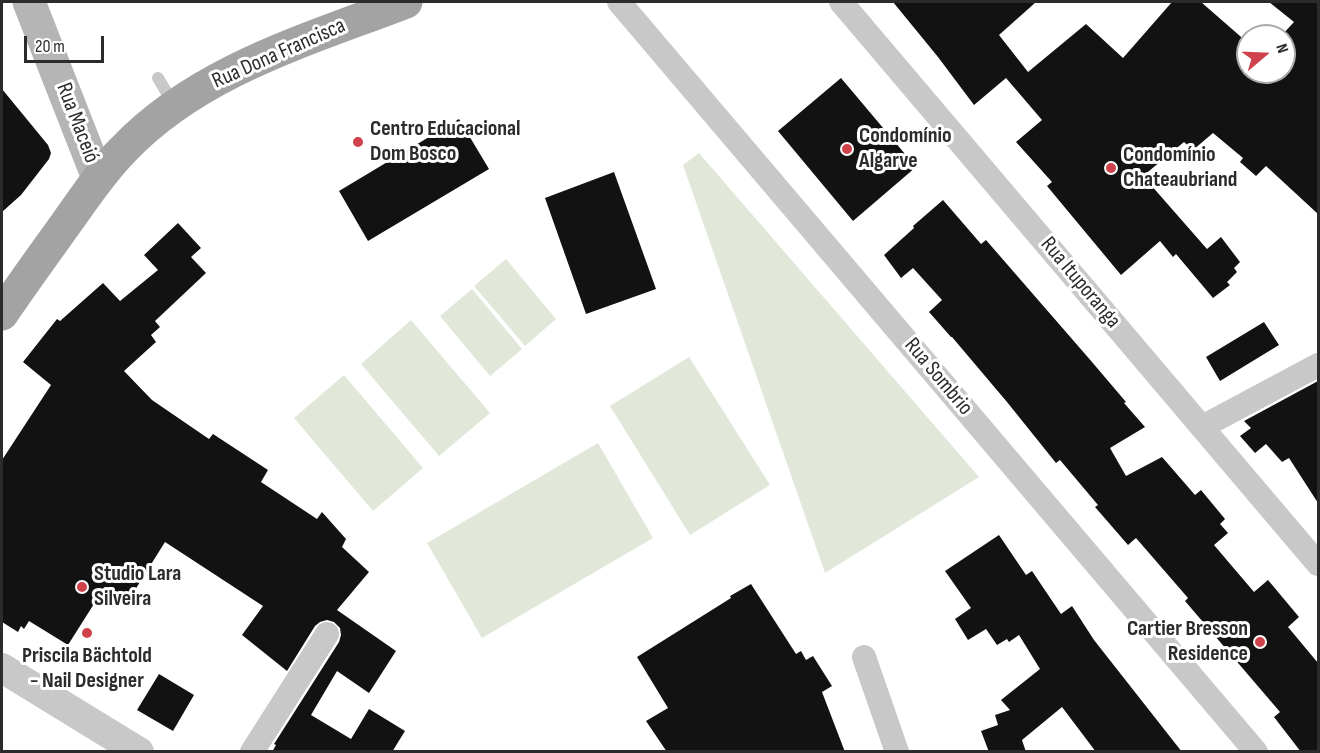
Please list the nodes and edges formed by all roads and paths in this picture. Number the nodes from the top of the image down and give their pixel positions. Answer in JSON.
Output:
{"nodes":[{"id":1,"x":29,"y":2,"type":"edge"},
{"id":2,"x":406,"y":2,"type":"edge"},
{"id":3,"x":619,"y":2,"type":"edge"},
{"id":4,"x":841,"y":2,"type":"edge"},
{"id":5,"x":158,"y":78,"type":"dead end"},
{"id":6,"x":175,"y":106,"type":"junction"},
{"id":7,"x":98,"y":178,"type":"junction"},
{"id":8,"x":2,"y":314,"type":"edge"},
{"id":9,"x":1318,"y":365,"type":"edge"},
{"id":10,"x":1202,"y":427,"type":"junction"},
{"id":11,"x":1318,"y":564,"type":"edge"},
{"id":12,"x":327,"y":634,"type":"dead end"},
{"id":13,"x":864,"y":657,"type":"dead end"},
{"id":14,"x":2,"y":669,"type":"edge"},
{"id":15,"x":139,"y":752,"type":"edge"},
{"id":16,"x":252,"y":752,"type":"edge"},
{"id":17,"x":897,"y":752,"type":"edge"},
{"id":18,"x":1256,"y":752,"type":"edge"}],
"edges":[{"from":1,"to":7,"type":"main road","name":"Rua Maceió"},
{"from":2,"to":6,"type":"main road","name":"Rua Dona Francisca"},
{"from":3,"to":18,"type":"street","name":"Rua Sombrio"},
{"from":4,"to":10,"type":"street","name":"Rua Ituporanga"},
{"from":5,"to":6,"type":"lane"},
{"from":6,"to":7,"type":"main road","name":"Rua Dona Francisca"},
{"from":7,"to":8,"type":"main road","name":"Rua Dona Francisca"},
{"from":9,"to":10,"type":"street"},
{"from":10,"to":11,"type":"street","name":"Rua Ituporanga"},
{"from":12,"to":16,"type":"street"},
{"from":13,"to":17,"type":"street"},
{"from":14,"to":15,"type":"street"}]}
